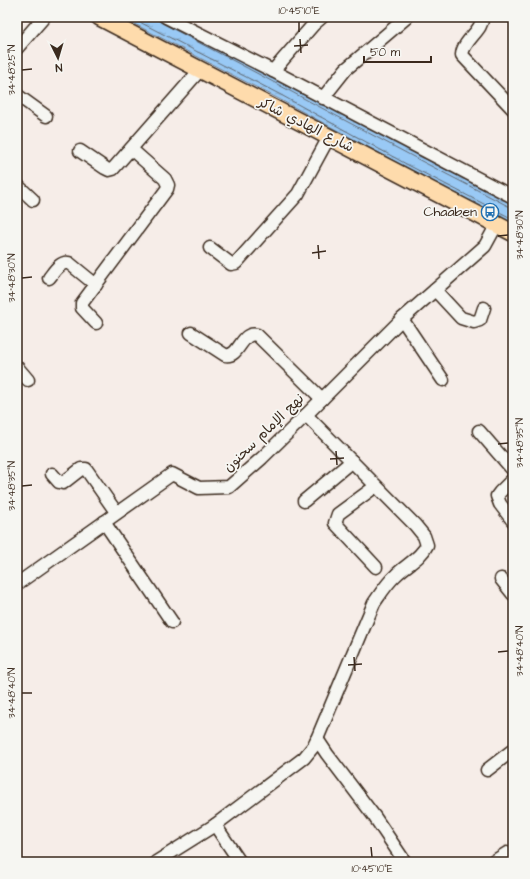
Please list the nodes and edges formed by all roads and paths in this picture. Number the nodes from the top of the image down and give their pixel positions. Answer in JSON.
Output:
{"nodes":[{"id":1,"x":44,"y":17,"type":"edge"},
{"id":2,"x":99,"y":17,"type":"edge"},
{"id":3,"x":166,"y":17,"type":"edge"},
{"id":4,"x":322,"y":17,"type":"edge"},
{"id":5,"x":407,"y":17,"type":"edge"},
{"id":6,"x":482,"y":17,"type":"edge"},
{"id":7,"x":185,"y":21,"type":"edge"},
{"id":8,"x":17,"y":48,"type":"edge"},
{"id":9,"x":200,"y":70,"type":"junction"},
{"id":10,"x":273,"y":71,"type":"junction"},
{"id":11,"x":17,"y":95,"type":"edge"},
{"id":12,"x":323,"y":98,"type":"junction"},
{"id":13,"x":513,"y":109,"type":"edge"},
{"id":14,"x":46,"y":116,"type":"dead end"},
{"id":15,"x":329,"y":137,"type":"junction"},
{"id":16,"x":131,"y":149,"type":"junction"},
{"id":17,"x":80,"y":151,"type":"dead end"},
{"id":18,"x":17,"y":185,"type":"edge"},
{"id":19,"x":512,"y":196,"type":"edge"},
{"id":20,"x":33,"y":200,"type":"dead end"},
{"id":21,"x":497,"y":224,"type":"junction"},
{"id":22,"x":513,"y":233,"type":"edge"},
{"id":23,"x":210,"y":248,"type":"dead end"},
{"id":24,"x":49,"y":278,"type":"dead end"},
{"id":25,"x":96,"y":284,"type":"junction"},
{"id":26,"x":435,"y":290,"type":"junction"},
{"id":27,"x":484,"y":308,"type":"dead end"},
{"id":28,"x":402,"y":319,"type":"junction"},
{"id":29,"x":96,"y":323,"type":"dead end"},
{"id":30,"x":191,"y":333,"type":"dead end"},
{"id":31,"x":17,"y":367,"type":"edge"},
{"id":32,"x":28,"y":380,"type":"dead end"},
{"id":33,"x":443,"y":380,"type":"dead end"},
{"id":34,"x":322,"y":398,"type":"junction"},
{"id":35,"x":306,"y":415,"type":"junction"},
{"id":36,"x":479,"y":431,"type":"dead end"},
{"id":37,"x":352,"y":461,"type":"junction"},
{"id":38,"x":513,"y":470,"type":"edge"},
{"id":39,"x":52,"y":474,"type":"dead end"},
{"id":40,"x":513,"y":479,"type":"edge"},
{"id":41,"x":376,"y":486,"type":"junction"},
{"id":42,"x":304,"y":501,"type":"dead end"},
{"id":43,"x":116,"y":512,"type":"junction"},
{"id":44,"x":513,"y":521,"type":"edge"},
{"id":45,"x":104,"y":522,"type":"junction"},
{"id":46,"x":376,"y":567,"type":"dead end"},
{"id":47,"x":501,"y":579,"type":"dead end"},
{"id":48,"x":17,"y":584,"type":"edge"},
{"id":49,"x":513,"y":594,"type":"edge"},
{"id":50,"x":172,"y":622,"type":"dead end"},
{"id":51,"x":317,"y":739,"type":"junction"},
{"id":52,"x":513,"y":750,"type":"edge"},
{"id":53,"x":487,"y":770,"type":"dead end"},
{"id":54,"x":216,"y":825,"type":"junction"},
{"id":55,"x":507,"y":852,"type":"dead end"},
{"id":56,"x":156,"y":862,"type":"edge"},
{"id":57,"x":240,"y":862,"type":"edge"},
{"id":58,"x":405,"y":862,"type":"edge"},
{"id":59,"x":493,"y":862,"type":"edge"}],
"edges":[{"from":1,"to":8,"type":"street"},
{"from":2,"to":9,"type":"main road","name":"شارع الهادي شاكر"},
{"from":3,"to":7,"type":"street"},
{"from":4,"to":10,"type":"street"},
{"from":5,"to":12,"type":"street"},
{"from":6,"to":13,"type":"street"},
{"from":7,"to":10,"type":"street"},
{"from":9,"to":15,"type":"main road","name":"شارع الهادي شاكر"},
{"from":9,"to":16,"type":"street"},
{"from":10,"to":12,"type":"street"},
{"from":11,"to":14,"type":"street"},
{"from":12,"to":19,"type":"street"},
{"from":15,"to":21,"type":"main road","name":"شارع الهادي شاكر"},
{"from":15,"to":23,"type":"street"},
{"from":16,"to":17,"type":"street"},
{"from":16,"to":25,"type":"street"},
{"from":18,"to":20,"type":"street"},
{"from":21,"to":22,"type":"main road","name":"شارع الهادي شاكر"},
{"from":21,"to":26,"type":"street","name":"نهج الإمام سحنون"},
{"from":24,"to":25,"type":"street"},
{"from":25,"to":29,"type":"street"},
{"from":26,"to":27,"type":"street"},
{"from":26,"to":28,"type":"street","name":"نهج الإمام سحنون"},
{"from":28,"to":33,"type":"street"},
{"from":28,"to":34,"type":"street","name":"نهج الإمام سحنون"},
{"from":30,"to":34,"type":"street"},
{"from":31,"to":32,"type":"street"},
{"from":34,"to":35,"type":"street","name":"نهج الإمام سحنون"},
{"from":35,"to":37,"type":"street"},
{"from":35,"to":43,"type":"street","name":"نهج الإمام سحنون"},
{"from":36,"to":38,"type":"street"},
{"from":37,"to":41,"type":"street"},
{"from":37,"to":42,"type":"street"},
{"from":39,"to":43,"type":"street"},
{"from":40,"to":44,"type":"street"},
{"from":41,"to":46,"type":"street"},
{"from":41,"to":51,"type":"street"},
{"from":43,"to":45,"type":"street","name":"نهج الإمام سحنون"},
{"from":45,"to":48,"type":"street","name":"نهج الإمام سحنون"},
{"from":45,"to":50,"type":"street"},
{"from":47,"to":49,"type":"street"},
{"from":51,"to":54,"type":"street"},
{"from":51,"to":58,"type":"street"},
{"from":52,"to":53,"type":"street"},
{"from":54,"to":56,"type":"street"},
{"from":54,"to":57,"type":"street"},
{"from":55,"to":59,"type":"street"}]}
